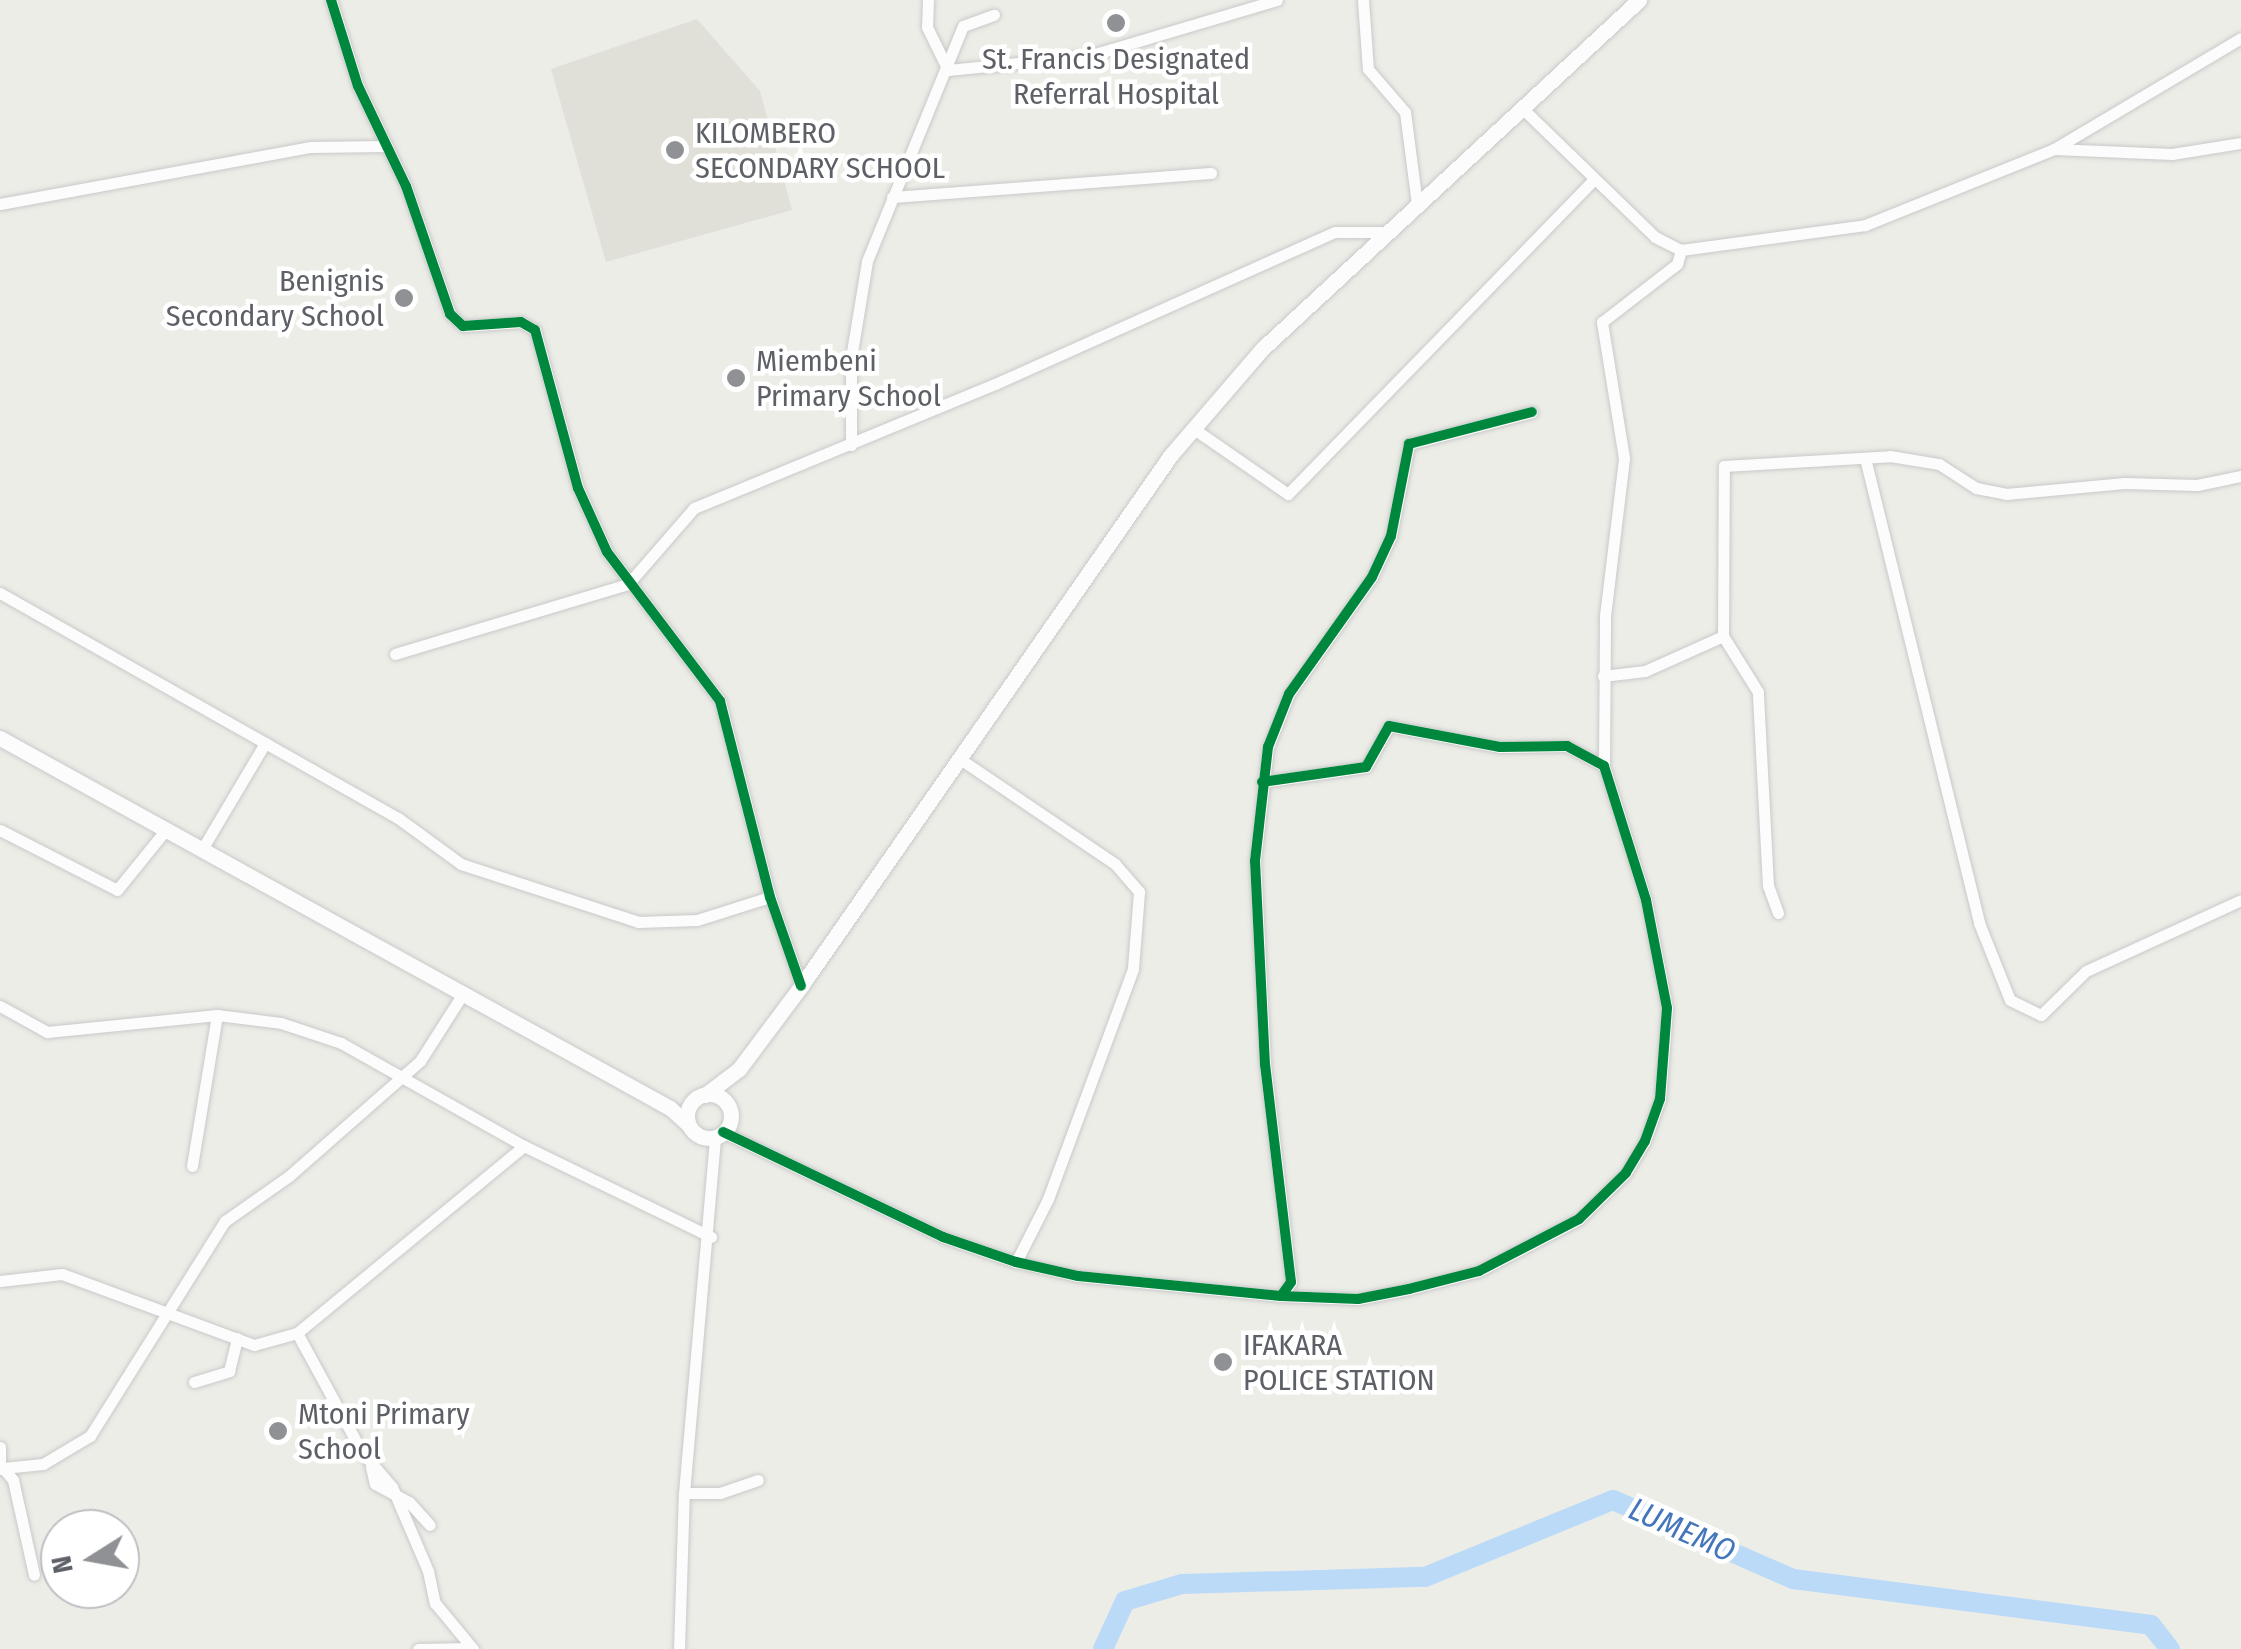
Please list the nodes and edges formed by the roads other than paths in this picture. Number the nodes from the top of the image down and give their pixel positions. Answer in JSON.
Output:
{"nodes":[{"id":1,"x":331,"y":0,"type":"edge"},
{"id":2,"x":928,"y":0,"type":"edge"},
{"id":3,"x":1277,"y":0,"type":"edge"},
{"id":4,"x":1363,"y":0,"type":"edge"},
{"id":5,"x":1639,"y":0,"type":"edge"},
{"id":6,"x":994,"y":16,"type":"dead end"},
{"id":7,"x":2241,"y":38,"type":"edge"},
{"id":8,"x":948,"y":70,"type":"junction"},
{"id":9,"x":1524,"y":110,"type":"junction"},
{"id":10,"x":2241,"y":143,"type":"edge"},
{"id":11,"x":387,"y":146,"type":"junction"},
{"id":12,"x":2054,"y":149,"type":"junction"},
{"id":13,"x":1211,"y":173,"type":"dead end"},
{"id":14,"x":1594,"y":179,"type":"junction"},
{"id":15,"x":892,"y":197,"type":"junction"},
{"id":16,"x":0,"y":204,"type":"edge"},
{"id":17,"x":1417,"y":205,"type":"junction"},
{"id":18,"x":1384,"y":232,"type":"junction"},
{"id":19,"x":1681,"y":250,"type":"junction"},
{"id":20,"x":1532,"y":412,"type":"dead end"},
{"id":21,"x":1194,"y":429,"type":"junction"},
{"id":22,"x":851,"y":445,"type":"junction"},
{"id":23,"x":1866,"y":462,"type":"junction"},
{"id":24,"x":2241,"y":476,"type":"edge"},
{"id":25,"x":628,"y":584,"type":"junction"},
{"id":26,"x":0,"y":592,"type":"edge"},
{"id":27,"x":1723,"y":636,"type":"junction"},
{"id":28,"x":396,"y":654,"type":"dead end"},
{"id":29,"x":1603,"y":676,"type":"junction"},
{"id":30,"x":0,"y":738,"type":"edge"},
{"id":31,"x":266,"y":743,"type":"junction"},
{"id":32,"x":963,"y":761,"type":"junction"},
{"id":33,"x":1604,"y":766,"type":"junction"},
{"id":34,"x":1262,"y":782,"type":"junction"},
{"id":35,"x":0,"y":830,"type":"edge"},
{"id":36,"x":164,"y":832,"type":"junction"},
{"id":37,"x":201,"y":850,"type":"junction"},
{"id":38,"x":770,"y":898,"type":"junction"},
{"id":39,"x":2241,"y":900,"type":"edge"},
{"id":40,"x":1778,"y":913,"type":"dead end"},
{"id":41,"x":801,"y":986,"type":"junction"},
{"id":42,"x":462,"y":996,"type":"junction"},
{"id":43,"x":0,"y":1006,"type":"edge"},
{"id":44,"x":218,"y":1015,"type":"junction"},
{"id":45,"x":739,"y":1070,"type":"junction"},
{"id":46,"x":399,"y":1074,"type":"junction"},
{"id":47,"x":700,"y":1096,"type":"junction"},
{"id":48,"x":658,"y":1103,"type":"junction"},
{"id":49,"x":730,"y":1112,"type":"junction"},
{"id":50,"x":689,"y":1125,"type":"junction"},
{"id":51,"x":719,"y":1134,"type":"junction"},
{"id":52,"x":524,"y":1146,"type":"junction"},
{"id":53,"x":192,"y":1166,"type":"dead end"},
{"id":54,"x":711,"y":1237,"type":"junction"},
{"id":55,"x":1016,"y":1262,"type":"junction"},
{"id":56,"x":0,"y":1281,"type":"edge"},
{"id":57,"x":1281,"y":1296,"type":"junction"},
{"id":58,"x":164,"y":1310,"type":"junction"},
{"id":59,"x":297,"y":1334,"type":"junction"},
{"id":60,"x":237,"y":1338,"type":"junction"},
{"id":61,"x":194,"y":1382,"type":"dead end"},
{"id":62,"x":0,"y":1448,"type":"edge"},
{"id":63,"x":1,"y":1469,"type":"edge"},
{"id":64,"x":758,"y":1480,"type":"dead end"},
{"id":65,"x":684,"y":1493,"type":"junction"},
{"id":66,"x":396,"y":1497,"type":"junction"},
{"id":67,"x":430,"y":1525,"type":"dead end"},
{"id":68,"x":34,"y":1575,"type":"dead end"},
{"id":69,"x":472,"y":1648,"type":"edge"},
{"id":70,"x":418,"y":1649,"type":"edge"},
{"id":71,"x":679,"y":1649,"type":"edge"}],
"edges":[{"from":1,"to":11,"type":"street"},
{"from":2,"to":8,"type":"street"},
{"from":3,"to":8,"type":"street"},
{"from":4,"to":17,"type":"street"},
{"from":5,"to":9,"type":"main road"},
{"from":6,"to":8,"type":"street"},
{"from":7,"to":12,"type":"street"},
{"from":8,"to":15,"type":"street"},
{"from":9,"to":14,"type":"street"},
{"from":9,"to":17,"type":"main road"},
{"from":10,"to":12,"type":"street"},
{"from":11,"to":16,"type":"street"},
{"from":11,"to":25,"type":"street"},
{"from":12,"to":19,"type":"street"},
{"from":13,"to":15,"type":"street"},
{"from":14,"to":19,"type":"street"},
{"from":14,"to":21,"type":"street"},
{"from":15,"to":22,"type":"street"},
{"from":17,"to":18,"type":"main road"},
{"from":18,"to":21,"type":"main road"},
{"from":18,"to":22,"type":"street"},
{"from":19,"to":29,"type":"street"},
{"from":20,"to":34,"type":"street"},
{"from":21,"to":32,"type":"main road"},
{"from":22,"to":25,"type":"street"},
{"from":23,"to":24,"type":"street"},
{"from":23,"to":27,"type":"street"},
{"from":23,"to":39,"type":"street"},
{"from":25,"to":28,"type":"street"},
{"from":25,"to":38,"type":"street"},
{"from":26,"to":31,"type":"street"},
{"from":27,"to":29,"type":"street"},
{"from":27,"to":40,"type":"street"},
{"from":29,"to":33,"type":"street"},
{"from":30,"to":36,"type":"main road"},
{"from":31,"to":37,"type":"street"},
{"from":31,"to":38,"type":"street"},
{"from":32,"to":41,"type":"main road"},
{"from":32,"to":55,"type":"street"},
{"from":33,"to":34,"type":"street"},
{"from":33,"to":57,"type":"street"},
{"from":34,"to":57,"type":"street"},
{"from":35,"to":36,"type":"street"},
{"from":36,"to":37,"type":"main road"},
{"from":37,"to":42,"type":"main road"},
{"from":38,"to":41,"type":"street"},
{"from":41,"to":45,"type":"main road"},
{"from":42,"to":46,"type":"street"},
{"from":42,"to":48,"type":"main road"},
{"from":43,"to":44,"type":"street"},
{"from":44,"to":46,"type":"street"},
{"from":44,"to":53,"type":"street"},
{"from":45,"to":47,"type":"main road"},
{"from":45,"to":49,"type":"main road"},
{"from":46,"to":52,"type":"street"},
{"from":46,"to":58,"type":"street"},
{"from":47,"to":48,"type":"main road"},
{"from":47,"to":49,"type":"main road"},
{"from":47,"to":50,"type":"main road"},
{"from":48,"to":50,"type":"main road"},
{"from":49,"to":51,"type":"main road"},
{"from":50,"to":51,"type":"main road"},
{"from":51,"to":54,"type":"street"},
{"from":51,"to":55,"type":"street"},
{"from":52,"to":54,"type":"street"},
{"from":52,"to":59,"type":"street"},
{"from":54,"to":65,"type":"street"},
{"from":55,"to":57,"type":"street"},
{"from":56,"to":58,"type":"street"},
{"from":58,"to":60,"type":"street"},
{"from":58,"to":63,"type":"street"},
{"from":59,"to":60,"type":"street"},
{"from":59,"to":66,"type":"street"},
{"from":60,"to":61,"type":"street"},
{"from":62,"to":63,"type":"street"},
{"from":63,"to":68,"type":"street"},
{"from":64,"to":65,"type":"street"},
{"from":65,"to":71,"type":"street"},
{"from":66,"to":67,"type":"street"},
{"from":66,"to":69,"type":"street"},
{"from":69,"to":70,"type":"street"}]}
